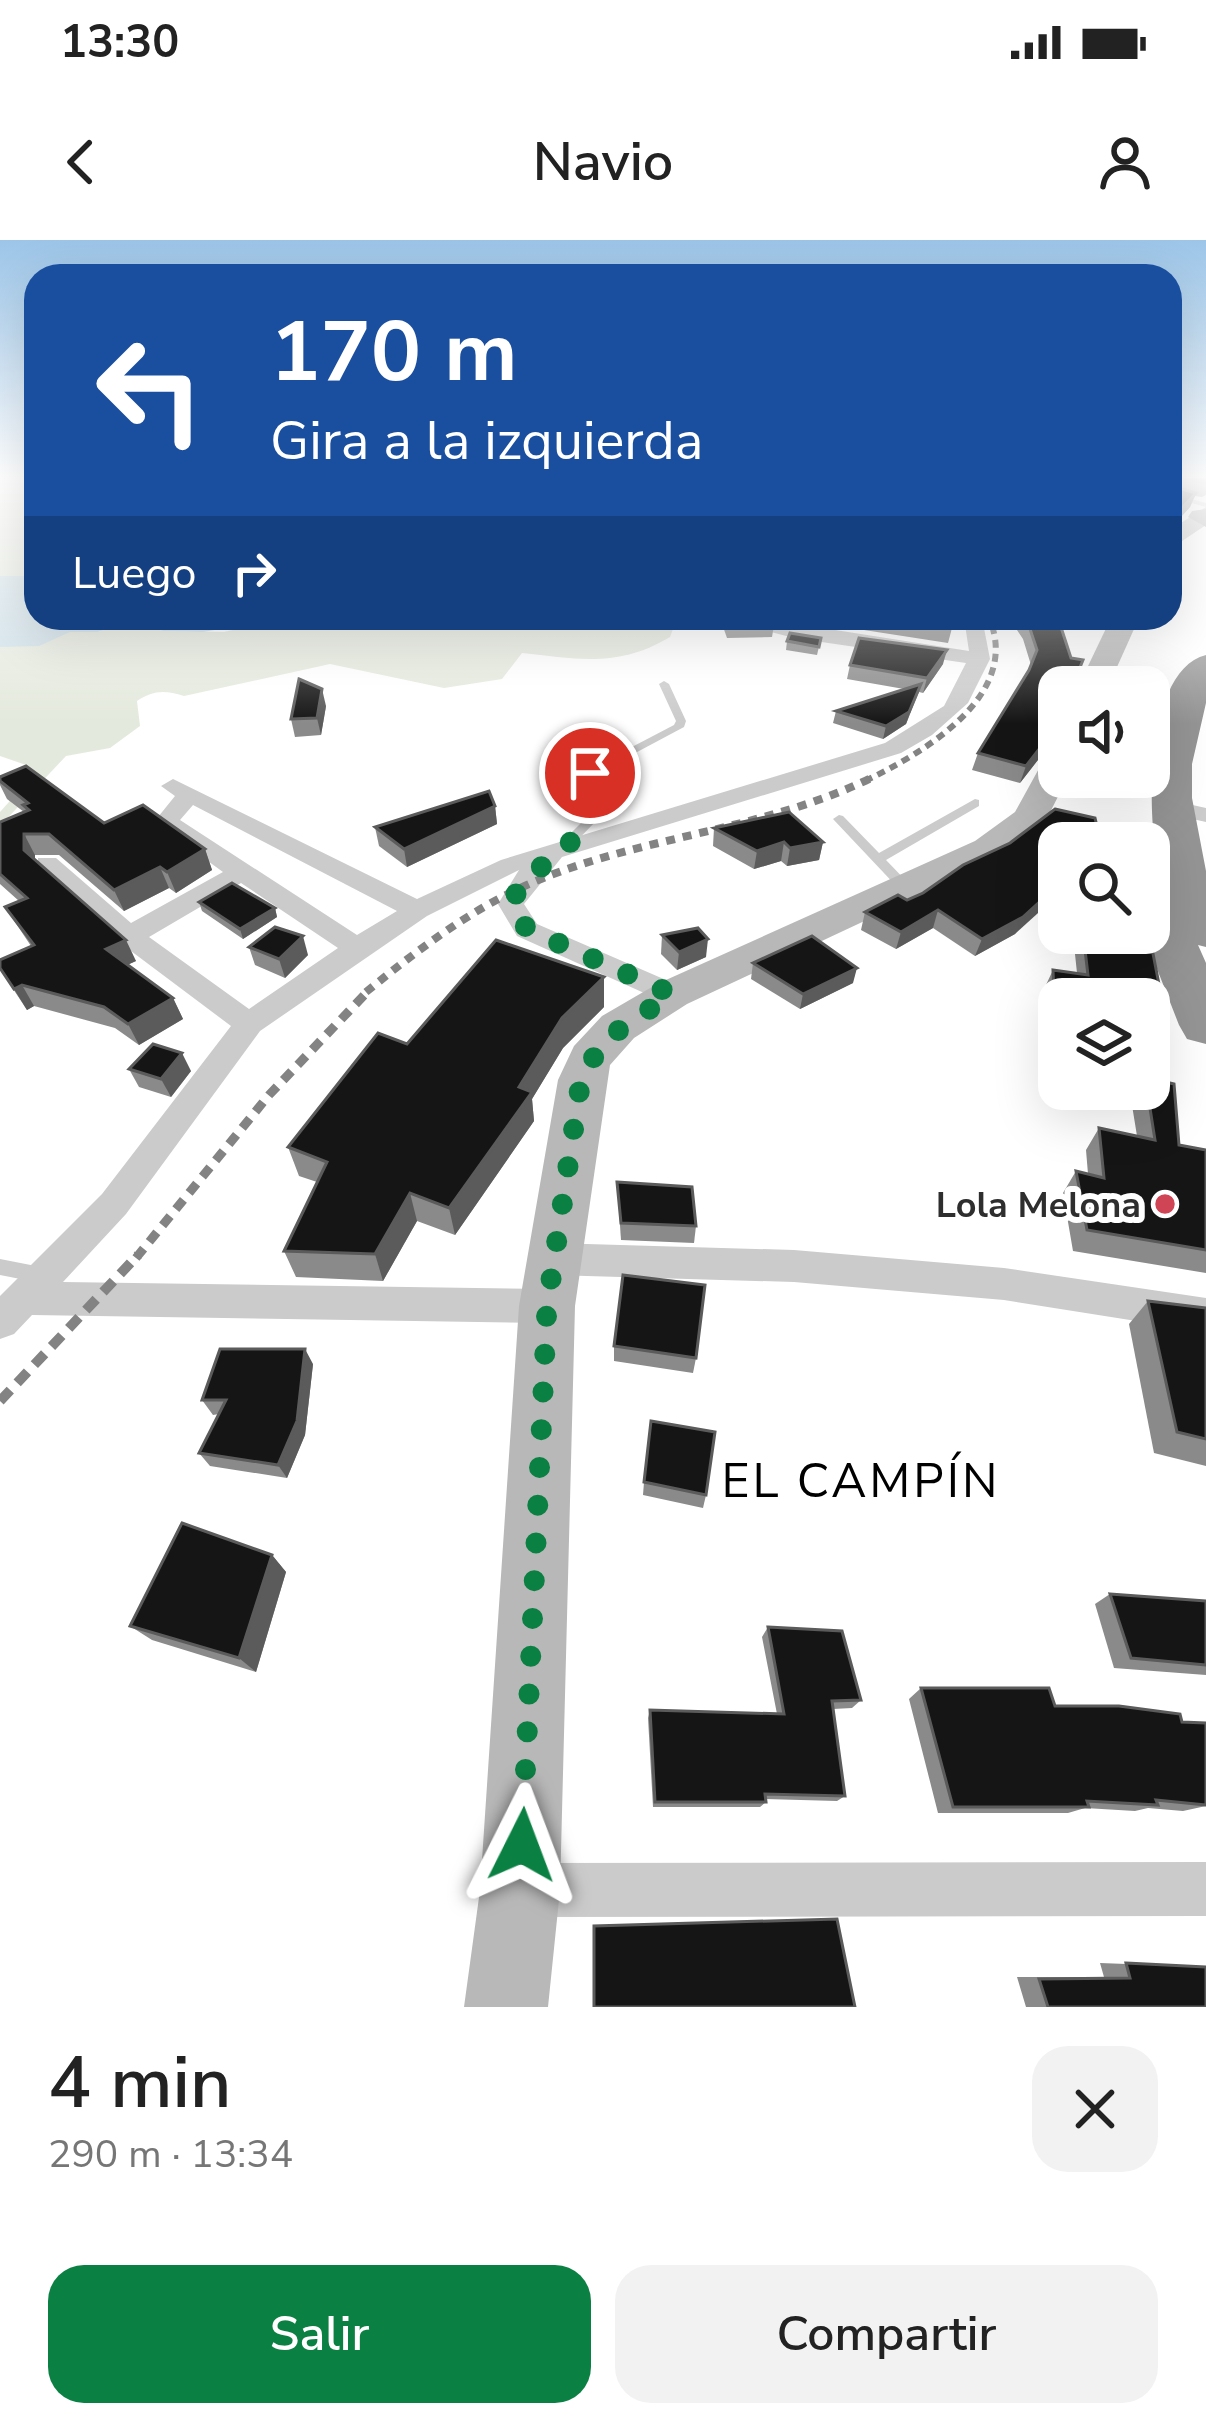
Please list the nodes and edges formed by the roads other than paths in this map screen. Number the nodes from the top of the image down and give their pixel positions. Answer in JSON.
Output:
{"nodes":[{"id":1,"x":1206,"y":626,"type":"edge"},
{"id":2,"x":786,"y":630,"type":"edge"},
{"id":3,"x":981,"y":630,"type":"edge"},
{"id":4,"x":1119,"y":630,"type":"edge"},
{"id":5,"x":980,"y":658,"type":"junction"},
{"id":6,"x":1103,"y":666,"type":"edge"},
{"id":7,"x":1206,"y":666,"type":"edge"},
{"id":8,"x":664,"y":685,"type":"dead end"},
{"id":9,"x":1180,"y":707,"type":"edge"},
{"id":10,"x":1040,"y":798,"type":"edge"},
{"id":11,"x":975,"y":802,"type":"dead end"},
{"id":12,"x":1188,"y":811,"type":"edge"},
{"id":13,"x":838,"y":819,"type":"dead end"},
{"id":14,"x":277,"y":835,"type":"junction"},
{"id":15,"x":562,"y":849,"type":"junction"},
{"id":16,"x":47,"y":863,"type":"edge"},
{"id":17,"x":237,"y":869,"type":"junction"},
{"id":18,"x":892,"y":873,"type":"junction"},
{"id":19,"x":416,"y":910,"type":"junction"},
{"id":20,"x":1206,"y":931,"type":"edge"},
{"id":21,"x":129,"y":936,"type":"junction"},
{"id":22,"x":1170,"y":936,"type":"edge"},
{"id":23,"x":357,"y":948,"type":"junction"},
{"id":24,"x":672,"y":994,"type":"junction"},
{"id":25,"x":249,"y":1024,"type":"junction"},
{"id":26,"x":1206,"y":1025,"type":"edge"},
{"id":27,"x":0,"y":1267,"type":"edge"},
{"id":28,"x":550,"y":1282,"type":"junction"},
{"id":29,"x":24,"y":1299,"type":"edge"},
{"id":30,"x":1206,"y":1315,"type":"edge"},
{"id":31,"x":520,"y":1889,"type":"junction"},
{"id":32,"x":1206,"y":1889,"type":"edge"},
{"id":33,"x":506,"y":2007,"type":"edge"}],
"edges":[{"from":1,"to":9,"type":"highway"},
{"from":2,"to":5,"type":"street"},
{"from":3,"to":5,"type":"street"},
{"from":4,"to":6,"type":"main road"},
{"from":5,"to":15,"type":"street"},
{"from":7,"to":9,"type":"highway"},
{"from":8,"to":15,"type":"lane"},
{"from":9,"to":12,"type":"highway"},
{"from":10,"to":18,"type":"main road"},
{"from":11,"to":18,"type":"lane"},
{"from":12,"to":20,"type":"highway"},
{"from":13,"to":18,"type":"lane"},
{"from":14,"to":17,"type":"street"},
{"from":14,"to":17,"type":"street"},
{"from":14,"to":19,"type":"street"},
{"from":15,"to":19,"type":"street"},
{"from":15,"to":24,"type":"street"},
{"from":16,"to":21,"type":"street"},
{"from":17,"to":21,"type":"street"},
{"from":17,"to":23,"type":"street"},
{"from":18,"to":24,"type":"main road"},
{"from":19,"to":23,"type":"street"},
{"from":21,"to":25,"type":"street"},
{"from":22,"to":26,"type":"highway"},
{"from":23,"to":25,"type":"street"},
{"from":24,"to":28,"type":"main road"},
{"from":25,"to":29,"type":"street"},
{"from":27,"to":29,"type":"lane"},
{"from":28,"to":29,"type":"street"},
{"from":28,"to":30,"type":"street"},
{"from":28,"to":31,"type":"main road"},
{"from":31,"to":32,"type":"street"},
{"from":31,"to":33,"type":"main road"}]}
